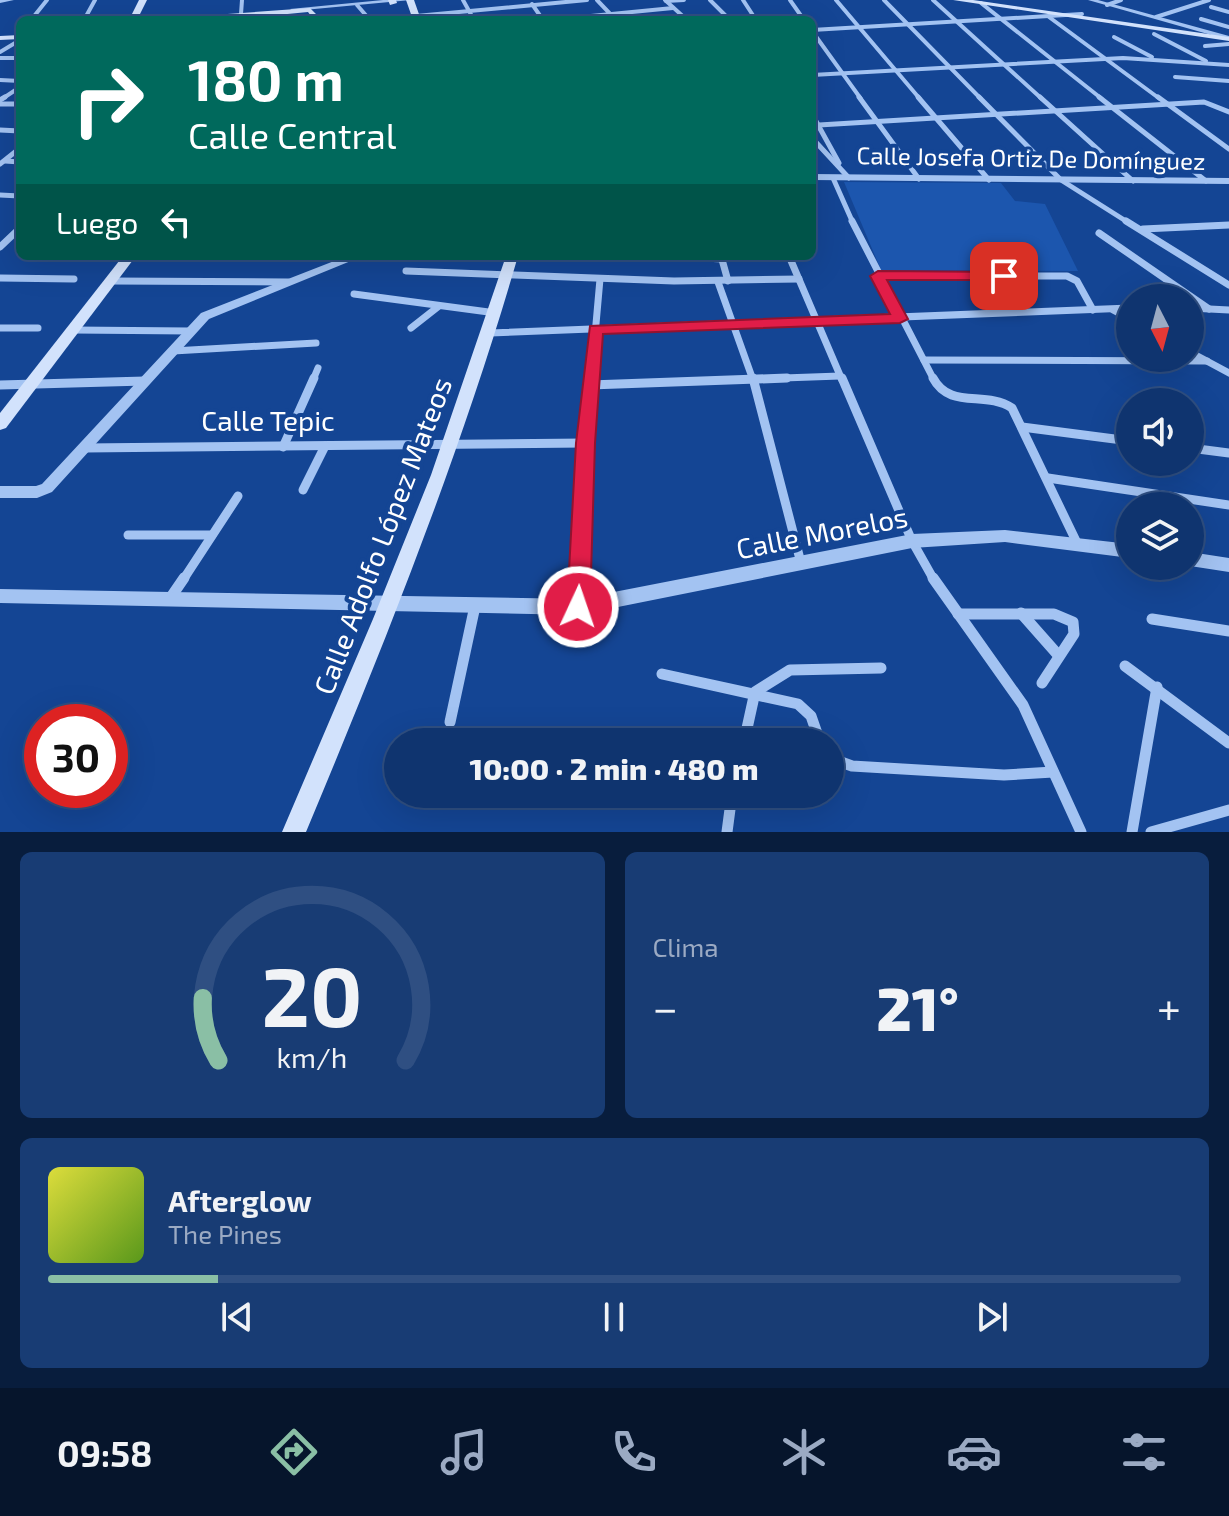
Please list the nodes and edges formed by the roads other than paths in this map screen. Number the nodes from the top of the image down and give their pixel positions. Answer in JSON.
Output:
{"nodes":[{"id":1,"x":11,"y":0,"type":"edge"},
{"id":2,"x":47,"y":0,"type":"edge"},
{"id":3,"x":242,"y":0,"type":"edge"},
{"id":4,"x":409,"y":0,"type":"edge"},
{"id":5,"x":463,"y":0,"type":"edge"},
{"id":6,"x":587,"y":0,"type":"edge"},
{"id":7,"x":597,"y":0,"type":"edge"},
{"id":8,"x":665,"y":0,"type":"edge"},
{"id":9,"x":684,"y":0,"type":"edge"},
{"id":10,"x":710,"y":0,"type":"edge"},
{"id":11,"x":836,"y":0,"type":"edge"},
{"id":12,"x":884,"y":0,"type":"edge"},
{"id":13,"x":933,"y":0,"type":"edge"},
{"id":14,"x":957,"y":0,"type":"edge"},
{"id":15,"x":1091,"y":0,"type":"edge"},
{"id":16,"x":1121,"y":0,"type":"edge"},
{"id":17,"x":1209,"y":0,"type":"edge"},
{"id":18,"x":0,"y":1,"type":"edge"},
{"id":19,"x":394,"y":1,"type":"edge"},
{"id":20,"x":1181,"y":1,"type":"edge"},
{"id":21,"x":531,"y":2,"type":"edge"},
{"id":22,"x":980,"y":2,"type":"edge"},
{"id":23,"x":1193,"y":3,"type":"junction"},
{"id":24,"x":357,"y":5,"type":"junction"},
{"id":25,"x":1107,"y":5,"type":"junction"},
{"id":26,"x":293,"y":7,"type":"edge"},
{"id":27,"x":1211,"y":7,"type":"dead end"},
{"id":28,"x":673,"y":8,"type":"junction"},
{"id":29,"x":310,"y":10,"type":"junction"},
{"id":30,"x":469,"y":11,"type":"junction"},
{"id":31,"x":1229,"y":12,"type":"edge"},
{"id":32,"x":190,"y":14,"type":"edge"},
{"id":33,"x":241,"y":14,"type":"junction"},
{"id":34,"x":610,"y":14,"type":"junction"},
{"id":35,"x":1082,"y":14,"type":"junction"},
{"id":36,"x":263,"y":15,"type":"edge"},
{"id":37,"x":34,"y":16,"type":"edge"},
{"id":38,"x":315,"y":16,"type":"edge"},
{"id":39,"x":367,"y":16,"type":"edge"},
{"id":40,"x":432,"y":16,"type":"edge"},
{"id":41,"x":472,"y":16,"type":"edge"},
{"id":42,"x":590,"y":16,"type":"edge"},
{"id":43,"x":682,"y":16,"type":"edge"},
{"id":44,"x":726,"y":16,"type":"edge"},
{"id":45,"x":1069,"y":16,"type":"junction"},
{"id":46,"x":1048,"y":17,"type":"junction"},
{"id":47,"x":1156,"y":17,"type":"junction"},
{"id":48,"x":1001,"y":19,"type":"junction"},
{"id":49,"x":1201,"y":19,"type":"dead end"},
{"id":50,"x":956,"y":22,"type":"junction"},
{"id":51,"x":907,"y":23,"type":"junction"},
{"id":52,"x":859,"y":27,"type":"junction"},
{"id":53,"x":1229,"y":27,"type":"edge"},
{"id":54,"x":816,"y":30,"type":"edge"},
{"id":55,"x":1154,"y":34,"type":"dead end"},
{"id":56,"x":816,"y":36,"type":"edge"},
{"id":57,"x":1114,"y":37,"type":"dead end"},
{"id":58,"x":1227,"y":38,"type":"edge"},
{"id":59,"x":16,"y":40,"type":"edge"},
{"id":60,"x":1205,"y":46,"type":"dead end"},
{"id":61,"x":0,"y":55,"type":"edge"},
{"id":62,"x":1105,"y":58,"type":"junction"},
{"id":63,"x":1155,"y":59,"type":"junction"},
{"id":64,"x":1055,"y":61,"type":"junction"},
{"id":65,"x":1004,"y":64,"type":"junction"},
{"id":66,"x":1212,"y":64,"type":"junction"},
{"id":67,"x":1229,"y":65,"type":"edge"},
{"id":68,"x":950,"y":67,"type":"junction"},
{"id":69,"x":896,"y":70,"type":"junction"},
{"id":70,"x":1229,"y":71,"type":"edge"},
{"id":71,"x":842,"y":73,"type":"junction"},
{"id":72,"x":816,"y":75,"type":"edge"},
{"id":73,"x":1175,"y":77,"type":"dead end"},
{"id":74,"x":1229,"y":81,"type":"edge"},
{"id":75,"x":1169,"y":105,"type":"junction"},
{"id":76,"x":1115,"y":108,"type":"junction"},
{"id":77,"x":1056,"y":111,"type":"junction"},
{"id":78,"x":1229,"y":112,"type":"edge"},
{"id":79,"x":996,"y":114,"type":"junction"},
{"id":80,"x":936,"y":118,"type":"junction"},
{"id":81,"x":816,"y":120,"type":"edge"},
{"id":82,"x":877,"y":121,"type":"junction"},
{"id":83,"x":819,"y":125,"type":"junction"},
{"id":84,"x":816,"y":142,"type":"edge"},
{"id":85,"x":1229,"y":149,"type":"edge"},
{"id":86,"x":839,"y":163,"type":"junction"},
{"id":87,"x":816,"y":177,"type":"edge"},
{"id":88,"x":833,"y":178,"type":"junction"},
{"id":89,"x":849,"y":178,"type":"junction"},
{"id":90,"x":919,"y":179,"type":"junction"},
{"id":91,"x":989,"y":180,"type":"junction"},
{"id":92,"x":1061,"y":180,"type":"junction"},
{"id":93,"x":1133,"y":181,"type":"junction"},
{"id":94,"x":1206,"y":181,"type":"junction"},
{"id":95,"x":1229,"y":181,"type":"edge"},
{"id":96,"x":1229,"y":225,"type":"edge"},
{"id":97,"x":1142,"y":229,"type":"junction"},
{"id":98,"x":1099,"y":233,"type":"dead end"},
{"id":99,"x":0,"y":234,"type":"edge"},
{"id":100,"x":16,"y":235,"type":"edge"},
{"id":101,"x":0,"y":247,"type":"edge"},
{"id":102,"x":127,"y":260,"type":"edge"},
{"id":103,"x":346,"y":260,"type":"edge"},
{"id":104,"x":721,"y":260,"type":"edge"},
{"id":105,"x":791,"y":260,"type":"edge"},
{"id":106,"x":509,"y":265,"type":"edge"},
{"id":107,"x":406,"y":271,"type":"dead end"},
{"id":108,"x":878,"y":276,"type":"junction"},
{"id":109,"x":0,"y":278,"type":"edge"},
{"id":110,"x":74,"y":279,"type":"dead end"},
{"id":111,"x":600,"y":279,"type":"junction"},
{"id":112,"x":799,"y":279,"type":"junction"},
{"id":113,"x":112,"y":281,"type":"junction"},
{"id":114,"x":288,"y":282,"type":"junction"},
{"id":115,"x":723,"y":282,"type":"junction"},
{"id":116,"x":1229,"y":285,"type":"edge"},
{"id":117,"x":354,"y":294,"type":"dead end"},
{"id":118,"x":439,"y":306,"type":"junction"},
{"id":119,"x":1113,"y":309,"type":"junction"},
{"id":120,"x":1116,"y":309,"type":"edge"},
{"id":121,"x":1204,"y":309,"type":"edge"},
{"id":122,"x":1209,"y":309,"type":"junction"},
{"id":123,"x":1093,"y":310,"type":"junction"},
{"id":124,"x":1229,"y":310,"type":"edge"},
{"id":125,"x":1116,"y":311,"type":"edge"},
{"id":126,"x":496,"y":313,"type":"junction"},
{"id":127,"x":900,"y":319,"type":"junction"},
{"id":128,"x":816,"y":322,"type":"junction"},
{"id":129,"x":733,"y":324,"type":"junction"},
{"id":130,"x":0,"y":328,"type":"edge"},
{"id":131,"x":38,"y":328,"type":"dead end"},
{"id":132,"x":411,"y":328,"type":"dead end"},
{"id":133,"x":595,"y":329,"type":"junction"},
{"id":134,"x":73,"y":330,"type":"junction"},
{"id":135,"x":190,"y":331,"type":"junction"},
{"id":136,"x":490,"y":333,"type":"junction"},
{"id":137,"x":316,"y":343,"type":"dead end"},
{"id":138,"x":172,"y":351,"type":"junction"},
{"id":139,"x":1204,"y":359,"type":"edge"},
{"id":140,"x":924,"y":360,"type":"junction"},
{"id":141,"x":1207,"y":361,"type":"junction"},
{"id":142,"x":318,"y":368,"type":"dead end"},
{"id":143,"x":1229,"y":373,"type":"edge"},
{"id":144,"x":840,"y":376,"type":"junction"},
{"id":145,"x":753,"y":378,"type":"junction"},
{"id":146,"x":145,"y":381,"type":"junction"},
{"id":147,"x":32,"y":384,"type":"junction"},
{"id":148,"x":0,"y":385,"type":"edge"},
{"id":149,"x":590,"y":385,"type":"junction"},
{"id":150,"x":0,"y":424,"type":"edge"},
{"id":151,"x":1022,"y":427,"type":"junction"},
{"id":152,"x":1116,"y":439,"type":"edge"},
{"id":153,"x":585,"y":443,"type":"junction"},
{"id":154,"x":452,"y":445,"type":"junction"},
{"id":155,"x":325,"y":446,"type":"junction"},
{"id":156,"x":283,"y":447,"type":"junction"},
{"id":157,"x":84,"y":448,"type":"junction"},
{"id":158,"x":1204,"y":450,"type":"edge"},
{"id":159,"x":1229,"y":453,"type":"edge"},
{"id":160,"x":1048,"y":478,"type":"junction"},
{"id":161,"x":303,"y":490,"type":"dead end"},
{"id":162,"x":0,"y":492,"type":"edge"},
{"id":163,"x":238,"y":496,"type":"dead end"},
{"id":164,"x":1229,"y":505,"type":"edge"},
{"id":165,"x":128,"y":535,"type":"dead end"},
{"id":166,"x":212,"y":535,"type":"junction"},
{"id":167,"x":912,"y":541,"type":"junction"},
{"id":168,"x":1077,"y":543,"type":"junction"},
{"id":169,"x":1116,"y":549,"type":"edge"},
{"id":170,"x":1204,"y":561,"type":"edge"},
{"id":171,"x":801,"y":563,"type":"junction"},
{"id":172,"x":1229,"y":565,"type":"edge"},
{"id":173,"x":0,"y":596,"type":"edge"},
{"id":174,"x":171,"y":597,"type":"junction"},
{"id":175,"x":392,"y":602,"type":"junction"},
{"id":176,"x":475,"y":606,"type":"junction"},
{"id":177,"x":578,"y":607,"type":"junction"},
{"id":178,"x":1021,"y":613,"type":"junction"},
{"id":179,"x":958,"y":614,"type":"junction"},
{"id":180,"x":1152,"y":619,"type":"dead end"},
{"id":181,"x":1229,"y":631,"type":"edge"},
{"id":182,"x":1059,"y":656,"type":"junction"},
{"id":183,"x":1125,"y":666,"type":"dead end"},
{"id":184,"x":881,"y":668,"type":"dead end"},
{"id":185,"x":662,"y":674,"type":"dead end"},
{"id":186,"x":1042,"y":683,"type":"dead end"},
{"id":187,"x":1157,"y":687,"type":"junction"},
{"id":188,"x":755,"y":692,"type":"junction"},
{"id":189,"x":450,"y":722,"type":"dead end"},
{"id":190,"x":747,"y":728,"type":"edge"},
{"id":191,"x":814,"y":728,"type":"edge"},
{"id":192,"x":1229,"y":743,"type":"edge"},
{"id":193,"x":844,"y":763,"type":"edge"},
{"id":194,"x":1053,"y":772,"type":"junction"},
{"id":195,"x":730,"y":808,"type":"edge"},
{"id":196,"x":1229,"y":810,"type":"edge"},
{"id":197,"x":294,"y":832,"type":"edge"},
{"id":198,"x":727,"y":832,"type":"edge"},
{"id":199,"x":1081,"y":832,"type":"edge"},
{"id":200,"x":1132,"y":832,"type":"edge"},
{"id":201,"x":1151,"y":832,"type":"edge"}],
"edges":[{"from":1,"to":18,"type":"street"},
{"from":2,"to":37,"type":"street"},
{"from":3,"to":33,"type":"street"},
{"from":4,"to":19,"type":"street"},
{"from":5,"to":30,"type":"street"},
{"from":6,"to":21,"type":"street"},
{"from":7,"to":34,"type":"street"},
{"from":8,"to":9,"type":"street"},
{"from":8,"to":28,"type":"street"},
{"from":10,"to":44,"type":"street"},
{"from":11,"to":52,"type":"street"},
{"from":12,"to":51,"type":"street"},
{"from":13,"to":50,"type":"street"},
{"from":14,"to":22,"type":"main road"},
{"from":15,"to":25,"type":"street"},
{"from":16,"to":25,"type":"street"},
{"from":17,"to":23,"type":"street"},
{"from":19,"to":24,"type":"street"},
{"from":19,"to":26,"type":"street"},
{"from":20,"to":23,"type":"street"},
{"from":21,"to":30,"type":"street"},
{"from":22,"to":35,"type":"main road"},
{"from":22,"to":45,"type":"main road"},
{"from":22,"to":48,"type":"street"},
{"from":23,"to":47,"type":"street"},
{"from":24,"to":29,"type":"street"},
{"from":24,"to":39,"type":"street"},
{"from":25,"to":47,"type":"street"},
{"from":26,"to":29,"type":"main road"},
{"from":26,"to":36,"type":"main road"},
{"from":27,"to":31,"type":"street"},
{"from":28,"to":34,"type":"street"},
{"from":28,"to":43,"type":"street"},
{"from":29,"to":38,"type":"main road"},
{"from":30,"to":40,"type":"street"},
{"from":30,"to":41,"type":"street"},
{"from":32,"to":33,"type":"main road"},
{"from":33,"to":36,"type":"main road"},
{"from":34,"to":42,"type":"street"},
{"from":35,"to":45,"type":"street"},
{"from":35,"to":58,"type":"main road"},
{"from":45,"to":46,"type":"street"},
{"from":45,"to":58,"type":"main road"},
{"from":46,"to":48,"type":"street"},
{"from":46,"to":62,"type":"street"},
{"from":47,"to":58,"type":"street"},
{"from":48,"to":50,"type":"street"},
{"from":48,"to":64,"type":"street"},
{"from":49,"to":53,"type":"street"},
{"from":50,"to":51,"type":"street"},
{"from":50,"to":65,"type":"street"},
{"from":51,"to":52,"type":"street"},
{"from":51,"to":68,"type":"street"},
{"from":52,"to":54,"type":"street"},
{"from":52,"to":69,"type":"street"},
{"from":55,"to":66,"type":"street"},
{"from":56,"to":71,"type":"street"},
{"from":57,"to":63,"type":"street"},
{"from":58,"to":60,"type":"street"},
{"from":59,"to":61,"type":"street"},
{"from":62,"to":63,"type":"street"},
{"from":62,"to":64,"type":"street"},
{"from":62,"to":75,"type":"street"},
{"from":63,"to":66,"type":"street"},
{"from":64,"to":65,"type":"street"},
{"from":64,"to":76,"type":"street"},
{"from":65,"to":68,"type":"street"},
{"from":65,"to":77,"type":"street"},
{"from":66,"to":67,"type":"street"},
{"from":66,"to":70,"type":"street"},
{"from":68,"to":69,"type":"street"},
{"from":68,"to":79,"type":"street"},
{"from":69,"to":71,"type":"street"},
{"from":69,"to":80,"type":"street"},
{"from":71,"to":72,"type":"street"},
{"from":71,"to":82,"type":"street"},
{"from":73,"to":74,"type":"street"},
{"from":75,"to":76,"type":"street"},
{"from":75,"to":78,"type":"street"},
{"from":75,"to":85,"type":"street"},
{"from":76,"to":77,"type":"street"},
{"from":76,"to":94,"type":"street"},
{"from":77,"to":79,"type":"street"},
{"from":77,"to":93,"type":"street"},
{"from":79,"to":80,"type":"street"},
{"from":79,"to":92,"type":"street"},
{"from":80,"to":82,"type":"street"},
{"from":80,"to":91,"type":"street"},
{"from":81,"to":83,"type":"street"},
{"from":82,"to":83,"type":"street"},
{"from":82,"to":90,"type":"street"},
{"from":83,"to":86,"type":"street"},
{"from":84,"to":86,"type":"street"},
{"from":86,"to":89,"type":"street"},
{"from":87,"to":88,"type":"street","name":"Calle Josefa Ortiz De Domínguez"},
{"from":88,"to":89,"type":"street","name":"Calle Josefa Ortiz De Domínguez"},
{"from":88,"to":108,"type":"street"},
{"from":89,"to":90,"type":"street","name":"Calle Josefa Ortiz De Domínguez"},
{"from":90,"to":91,"type":"street","name":"Calle Josefa Ortiz De Domínguez"},
{"from":91,"to":92,"type":"street","name":"Calle Josefa Ortiz De Domínguez"},
{"from":92,"to":93,"type":"street","name":"Calle Josefa Ortiz De Domínguez"},
{"from":92,"to":97,"type":"street"},
{"from":93,"to":94,"type":"street","name":"Calle Josefa Ortiz De Domínguez"},
{"from":94,"to":95,"type":"street","name":"Calle Josefa Ortiz De Domínguez"},
{"from":96,"to":97,"type":"street"},
{"from":97,"to":116,"type":"street"},
{"from":98,"to":122,"type":"street"},
{"from":99,"to":100,"type":"street"},
{"from":100,"to":101,"type":"street"},
{"from":102,"to":113,"type":"main road"},
{"from":103,"to":114,"type":"street"},
{"from":104,"to":115,"type":"street"},
{"from":105,"to":112,"type":"street"},
{"from":106,"to":107,"type":"street"},
{"from":106,"to":111,"type":"street"},
{"from":106,"to":126,"type":"main road","name":"Calle Adolfo López Mateos"},
{"from":108,"to":123,"type":"street"},
{"from":108,"to":127,"type":"street"},
{"from":109,"to":110,"type":"street"},
{"from":111,"to":115,"type":"street"},
{"from":111,"to":133,"type":"street"},
{"from":112,"to":115,"type":"street"},
{"from":112,"to":128,"type":"street"},
{"from":113,"to":114,"type":"street"},
{"from":113,"to":134,"type":"main road"},
{"from":114,"to":135,"type":"street"},
{"from":115,"to":129,"type":"street"},
{"from":117,"to":118,"type":"street"},
{"from":118,"to":126,"type":"street"},
{"from":118,"to":132,"type":"street"},
{"from":119,"to":120,"type":"street"},
{"from":119,"to":123,"type":"street"},
{"from":119,"to":125,"type":"street"},
{"from":121,"to":122,"type":"street"},
{"from":122,"to":124,"type":"street"},
{"from":123,"to":127,"type":"street"},
{"from":126,"to":136,"type":"main road","name":"Calle Adolfo López Mateos"},
{"from":127,"to":128,"type":"street"},
{"from":127,"to":140,"type":"street"},
{"from":128,"to":129,"type":"street"},
{"from":128,"to":144,"type":"street"},
{"from":129,"to":133,"type":"street"},
{"from":129,"to":145,"type":"street"},
{"from":130,"to":131,"type":"street"},
{"from":133,"to":136,"type":"street"},
{"from":133,"to":149,"type":"street"},
{"from":134,"to":135,"type":"street"},
{"from":134,"to":147,"type":"main road"},
{"from":135,"to":138,"type":"street"},
{"from":136,"to":154,"type":"main road","name":"Calle Adolfo López Mateos"},
{"from":137,"to":138,"type":"street"},
{"from":138,"to":146,"type":"street"},
{"from":139,"to":141,"type":"street"},
{"from":140,"to":141,"type":"street"},
{"from":140,"to":151,"type":"street"},
{"from":141,"to":143,"type":"street"},
{"from":142,"to":156,"type":"street"},
{"from":144,"to":145,"type":"street"},
{"from":144,"to":167,"type":"street"},
{"from":145,"to":149,"type":"street"},
{"from":145,"to":171,"type":"street"},
{"from":146,"to":147,"type":"street"},
{"from":146,"to":157,"type":"street"},
{"from":147,"to":148,"type":"street"},
{"from":147,"to":150,"type":"main road"},
{"from":149,"to":153,"type":"street"},
{"from":151,"to":152,"type":"street"},
{"from":151,"to":160,"type":"street"},
{"from":153,"to":154,"type":"street","name":"Calle Tepic"},
{"from":153,"to":177,"type":"street"},
{"from":154,"to":155,"type":"street","name":"Calle Tepic"},
{"from":154,"to":175,"type":"main road","name":"Calle Adolfo López Mateos"},
{"from":155,"to":156,"type":"street","name":"Calle Tepic"},
{"from":155,"to":161,"type":"street"},
{"from":156,"to":157,"type":"street","name":"Calle Tepic"},
{"from":157,"to":162,"type":"street"},
{"from":158,"to":159,"type":"street"},
{"from":160,"to":164,"type":"street"},
{"from":160,"to":168,"type":"street"},
{"from":163,"to":166,"type":"street"},
{"from":165,"to":166,"type":"street"},
{"from":166,"to":174,"type":"street"},
{"from":167,"to":168,"type":"street","name":"Calle Morelos"},
{"from":167,"to":171,"type":"street","name":"Calle Morelos"},
{"from":167,"to":179,"type":"street"},
{"from":168,"to":169,"type":"street","name":"Calle Morelos"},
{"from":170,"to":172,"type":"street"},
{"from":171,"to":177,"type":"street","name":"Calle Morelos"},
{"from":173,"to":174,"type":"street","name":"Calle Morelos"},
{"from":174,"to":175,"type":"street","name":"Calle Morelos"},
{"from":175,"to":176,"type":"street","name":"Calle Morelos"},
{"from":175,"to":197,"type":"main road","name":"Calle Adolfo López Mateos"},
{"from":176,"to":177,"type":"street","name":"Calle Morelos"},
{"from":176,"to":189,"type":"street"},
{"from":178,"to":179,"type":"street"},
{"from":178,"to":182,"type":"street"},
{"from":178,"to":182,"type":"street"},
{"from":179,"to":194,"type":"street"},
{"from":180,"to":181,"type":"street"},
{"from":182,"to":186,"type":"street"},
{"from":183,"to":187,"type":"street"},
{"from":184,"to":188,"type":"street"},
{"from":185,"to":188,"type":"street"},
{"from":187,"to":192,"type":"street"},
{"from":187,"to":200,"type":"street"},
{"from":188,"to":190,"type":"street"},
{"from":188,"to":191,"type":"street"},
{"from":193,"to":194,"type":"street"},
{"from":194,"to":199,"type":"street"},
{"from":195,"to":198,"type":"street"},
{"from":196,"to":201,"type":"street"}]}
